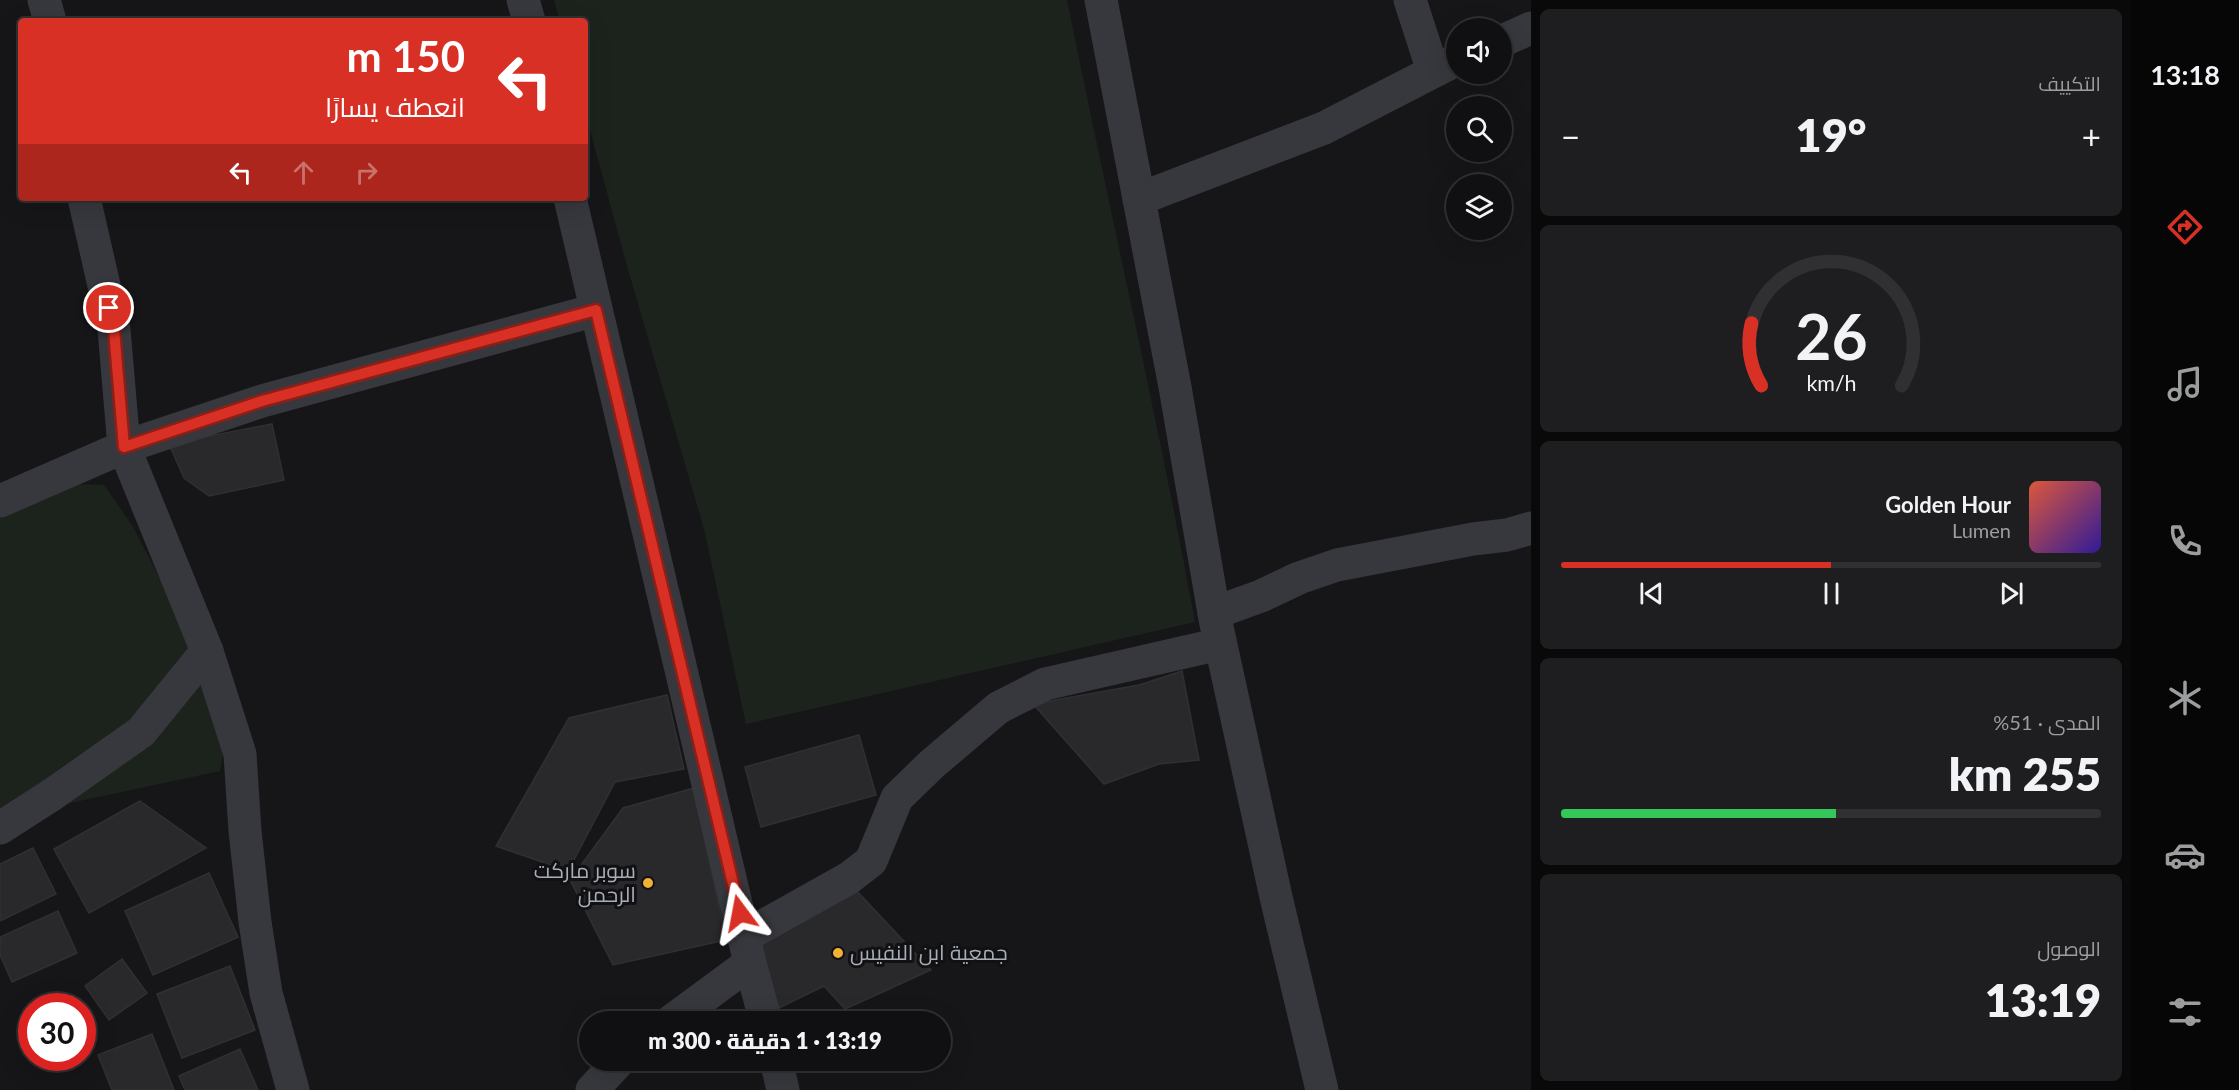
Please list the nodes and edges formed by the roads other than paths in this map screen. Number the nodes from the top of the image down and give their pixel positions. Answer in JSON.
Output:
{"nodes":[{"id":1,"x":44,"y":0,"type":"edge"},
{"id":2,"x":523,"y":0,"type":"edge"},
{"id":3,"x":1101,"y":0,"type":"edge"},
{"id":4,"x":1410,"y":0,"type":"edge"},
{"id":5,"x":49,"y":18,"type":"edge"},
{"id":6,"x":528,"y":18,"type":"edge"},
{"id":7,"x":1531,"y":28,"type":"edge"},
{"id":8,"x":1512,"y":37,"type":"edge"},
{"id":9,"x":1445,"y":65,"type":"edge"},
{"id":10,"x":1139,"y":199,"type":"junction"},
{"id":11,"x":85,"y":201,"type":"edge"},
{"id":12,"x":571,"y":201,"type":"edge"},
{"id":13,"x":596,"y":310,"type":"junction"},
{"id":14,"x":124,"y":447,"type":"junction"},
{"id":15,"x":0,"y":501,"type":"edge"},
{"id":16,"x":1531,"y":528,"type":"edge"},
{"id":17,"x":1214,"y":613,"type":"junction"},
{"id":18,"x":207,"y":651,"type":"junction"},
{"id":19,"x":0,"y":828,"type":"edge"},
{"id":20,"x":748,"y":950,"type":"junction"},
{"id":21,"x":682,"y":1011,"type":"edge"},
{"id":22,"x":762,"y":1011,"type":"edge"},
{"id":23,"x":610,"y":1071,"type":"edge"},
{"id":24,"x":779,"y":1071,"type":"edge"},
{"id":25,"x":293,"y":1090,"type":"edge"},
{"id":26,"x":592,"y":1090,"type":"edge"},
{"id":27,"x":783,"y":1090,"type":"edge"},
{"id":28,"x":1322,"y":1090,"type":"edge"}],
"edges":[{"from":1,"to":5,"type":"street"},
{"from":2,"to":6,"type":"street"},
{"from":3,"to":10,"type":"street"},
{"from":4,"to":9,"type":"street"},
{"from":7,"to":8,"type":"street"},
{"from":9,"to":10,"type":"street"},
{"from":10,"to":17,"type":"street"},
{"from":11,"to":14,"type":"street"},
{"from":12,"to":13,"type":"street"},
{"from":13,"to":14,"type":"street"},
{"from":13,"to":20,"type":"street"},
{"from":14,"to":15,"type":"street"},
{"from":14,"to":18,"type":"street"},
{"from":16,"to":17,"type":"street"},
{"from":17,"to":20,"type":"street"},
{"from":17,"to":28,"type":"street"},
{"from":18,"to":19,"type":"street"},
{"from":18,"to":25,"type":"street"},
{"from":20,"to":21,"type":"street"},
{"from":20,"to":22,"type":"street"},
{"from":23,"to":26,"type":"street"},
{"from":24,"to":27,"type":"street"}]}
